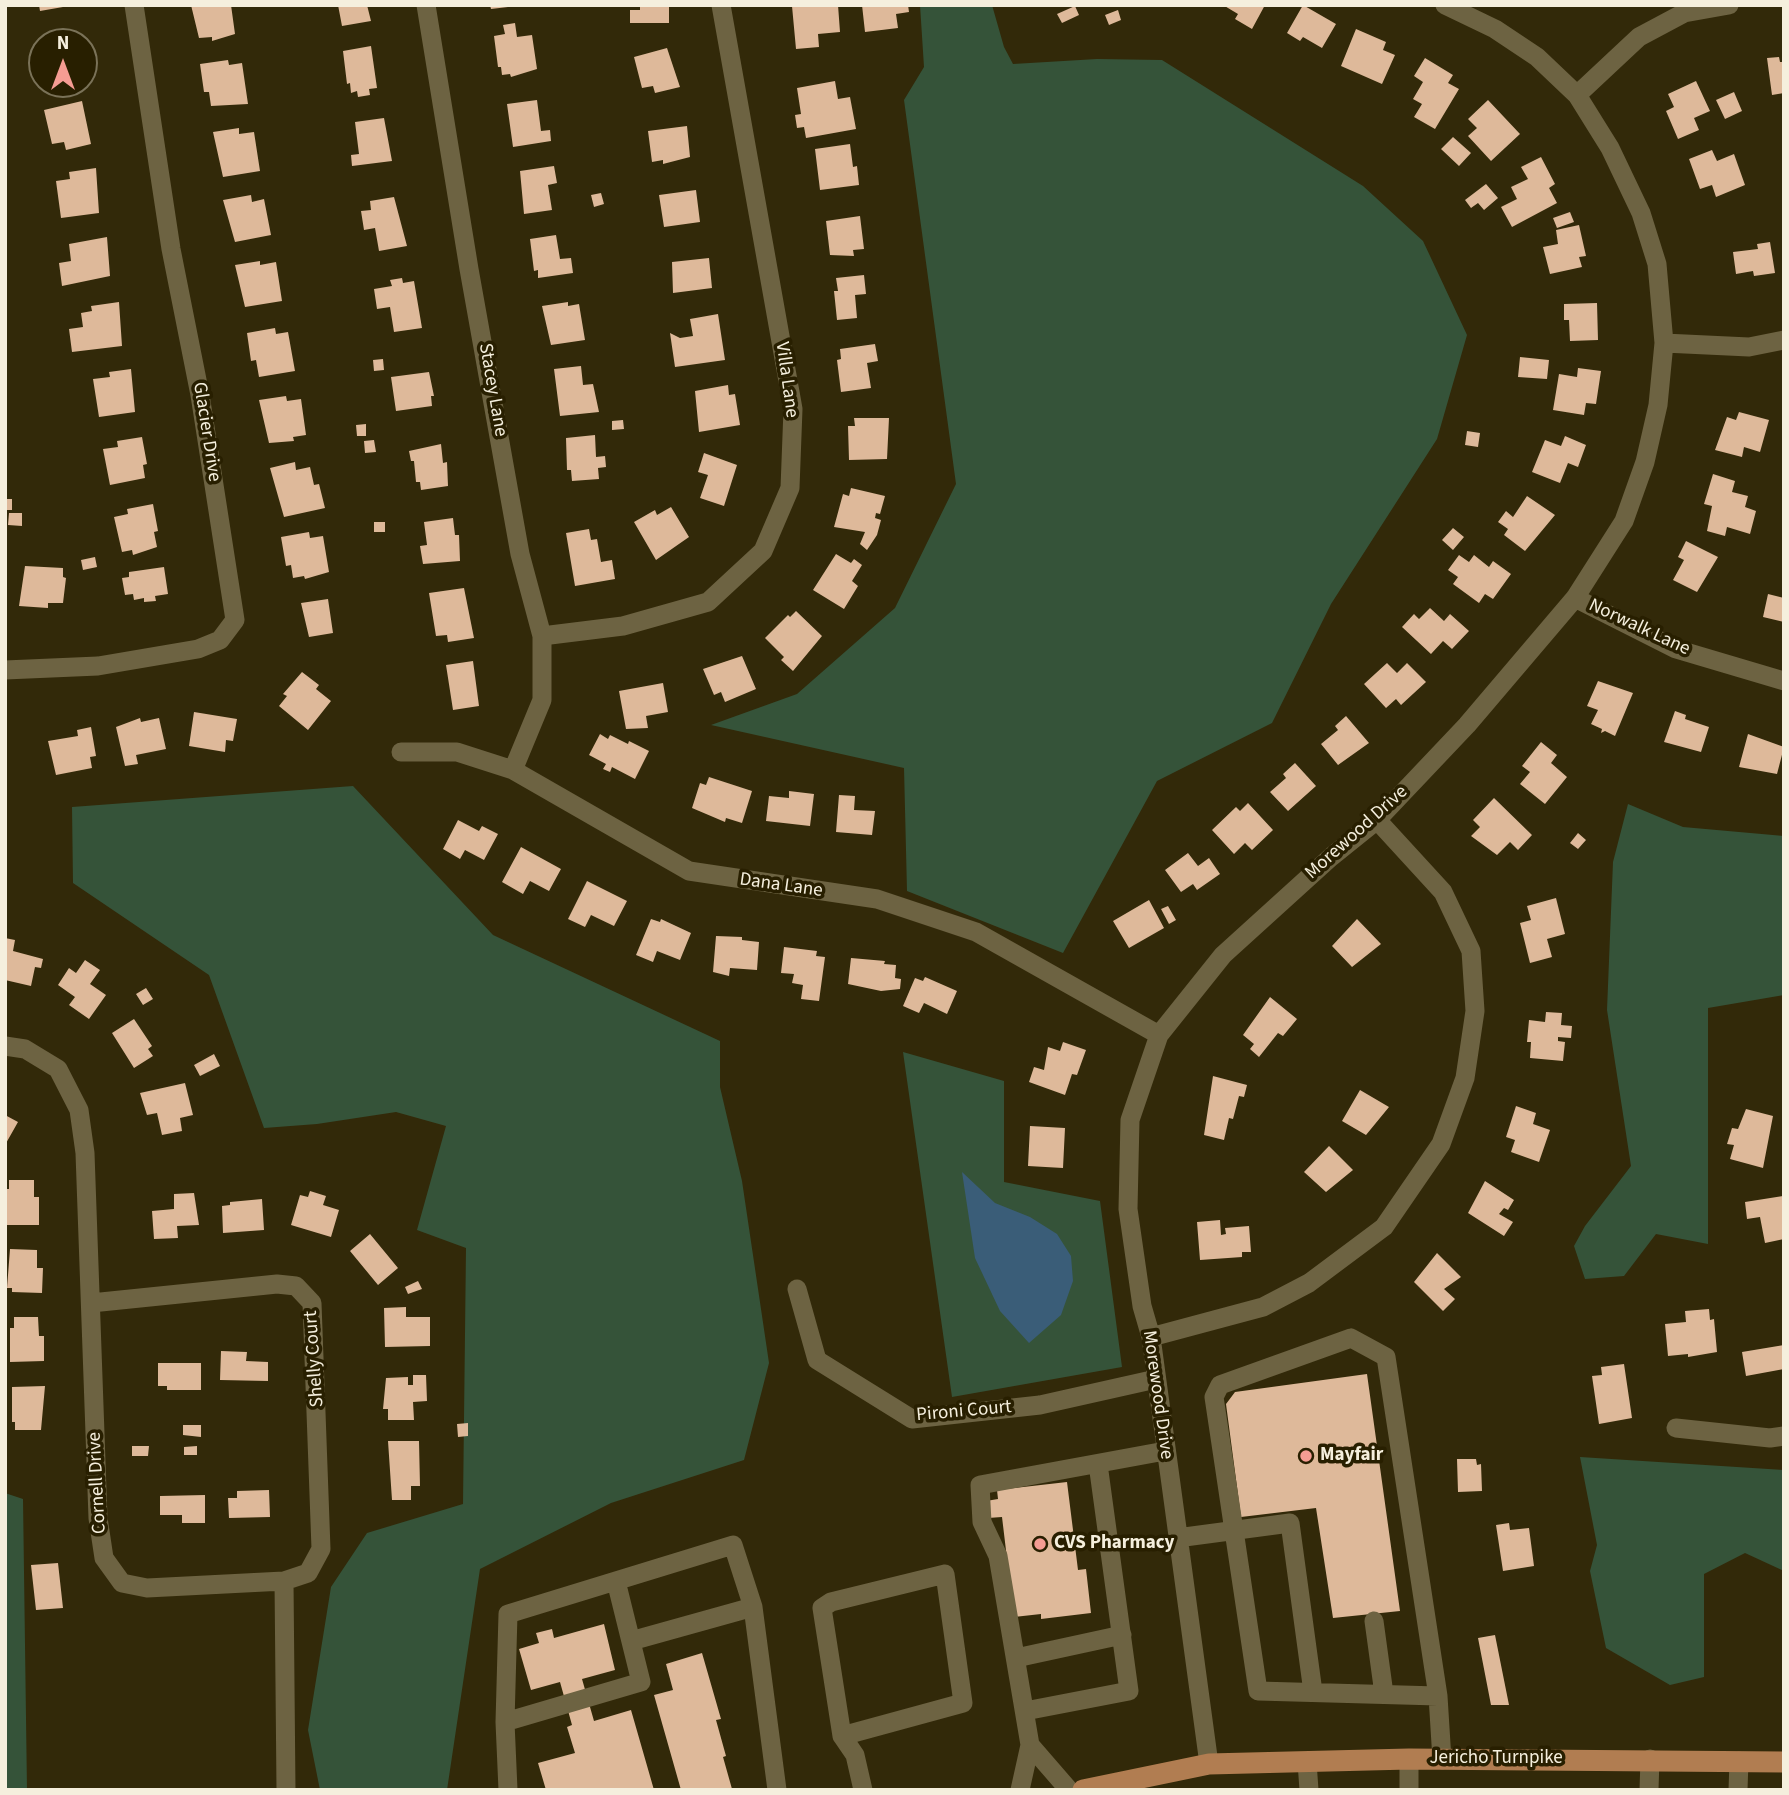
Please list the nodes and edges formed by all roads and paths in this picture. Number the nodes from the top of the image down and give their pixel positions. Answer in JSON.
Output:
{"nodes":[{"id":1,"x":134,"y":5,"type":"edge"},
{"id":2,"x":426,"y":5,"type":"edge"},
{"id":3,"x":722,"y":5,"type":"edge"},
{"id":4,"x":1445,"y":5,"type":"edge"},
{"id":5,"x":1729,"y":5,"type":"edge"},
{"id":6,"x":1577,"y":95,"type":"junction"},
{"id":7,"x":1784,"y":340,"type":"edge"},
{"id":8,"x":1664,"y":343,"type":"junction"},
{"id":9,"x":1575,"y":598,"type":"junction"},
{"id":10,"x":542,"y":636,"type":"junction"},
{"id":11,"x":5,"y":670,"type":"edge"},
{"id":12,"x":1784,"y":681,"type":"edge"},
{"id":13,"x":401,"y":752,"type":"dead end"},
{"id":14,"x":513,"y":770,"type":"junction"},
{"id":15,"x":1377,"y":820,"type":"junction"},
{"id":16,"x":1159,"y":1035,"type":"junction"},
{"id":17,"x":5,"y":1046,"type":"edge"},
{"id":18,"x":797,"y":1289,"type":"dead end"},
{"id":19,"x":91,"y":1303,"type":"junction"},
{"id":20,"x":1151,"y":1337,"type":"junction"},
{"id":21,"x":1156,"y":1379,"type":"junction"},
{"id":22,"x":1676,"y":1427,"type":"dead end"},
{"id":23,"x":1784,"y":1436,"type":"edge"},
{"id":24,"x":1165,"y":1451,"type":"junction"},
{"id":25,"x":1098,"y":1464,"type":"junction"},
{"id":26,"x":1234,"y":1530,"type":"junction"},
{"id":27,"x":1177,"y":1538,"type":"junction"},
{"id":28,"x":284,"y":1581,"type":"junction"},
{"id":29,"x":616,"y":1581,"type":"junction"},
{"id":30,"x":753,"y":1607,"type":"junction"},
{"id":31,"x":1374,"y":1621,"type":"dead end"},
{"id":32,"x":1122,"y":1635,"type":"junction"},
{"id":33,"x":631,"y":1641,"type":"junction"},
{"id":34,"x":1016,"y":1658,"type":"junction"},
{"id":35,"x":1313,"y":1692,"type":"junction"},
{"id":36,"x":1384,"y":1694,"type":"junction"},
{"id":37,"x":1438,"y":1696,"type":"junction"},
{"id":38,"x":1025,"y":1711,"type":"junction"},
{"id":39,"x":505,"y":1722,"type":"junction"},
{"id":40,"x":842,"y":1736,"type":"junction"},
{"id":41,"x":1030,"y":1745,"type":"junction"},
{"id":42,"x":1409,"y":1759,"type":"junction"},
{"id":43,"x":1650,"y":1759,"type":"junction"},
{"id":44,"x":1442,"y":1760,"type":"junction"},
{"id":45,"x":1739,"y":1761,"type":"junction"},
{"id":46,"x":1307,"y":1762,"type":"junction"},
{"id":47,"x":1784,"y":1762,"type":"edge"},
{"id":48,"x":1209,"y":1764,"type":"junction"},
{"id":49,"x":286,"y":1790,"type":"edge"},
{"id":50,"x":508,"y":1790,"type":"edge"},
{"id":51,"x":777,"y":1790,"type":"edge"},
{"id":52,"x":863,"y":1790,"type":"edge"},
{"id":53,"x":1020,"y":1790,"type":"edge"},
{"id":54,"x":1069,"y":1790,"type":"edge"},
{"id":55,"x":1083,"y":1790,"type":"edge"},
{"id":56,"x":1309,"y":1790,"type":"edge"},
{"id":57,"x":1409,"y":1790,"type":"edge"},
{"id":58,"x":1649,"y":1790,"type":"edge"},
{"id":59,"x":1738,"y":1790,"type":"edge"}],
"edges":[{"from":1,"to":11,"type":"street","name":"Glacier Drive"},
{"from":2,"to":10,"type":"street","name":"Stacey Lane"},
{"from":3,"to":10,"type":"street","name":"Villa Lane"},
{"from":4,"to":6,"type":"street","name":"Morewood Drive"},
{"from":5,"to":6,"type":"street"},
{"from":6,"to":8,"type":"street","name":"Morewood Drive"},
{"from":7,"to":8,"type":"street"},
{"from":8,"to":9,"type":"street","name":"Morewood Drive"},
{"from":9,"to":12,"type":"street","name":"Norwalk Lane"},
{"from":9,"to":15,"type":"street","name":"Morewood Drive"},
{"from":10,"to":14,"type":"street","name":"Stacey Lane"},
{"from":13,"to":14,"type":"street","name":"Dana Lane"},
{"from":14,"to":16,"type":"street","name":"Dana Lane"},
{"from":15,"to":16,"type":"street","name":"Morewood Drive"},
{"from":15,"to":20,"type":"street"},
{"from":16,"to":20,"type":"street","name":"Morewood Drive"},
{"from":17,"to":19,"type":"street","name":"Cornell Drive"},
{"from":18,"to":21,"type":"street","name":"Pironi Court"},
{"from":19,"to":28,"type":"street","name":"Cornell Drive"},
{"from":19,"to":28,"type":"street","name":"Shelly Court"},
{"from":20,"to":21,"type":"street","name":"Morewood Drive"},
{"from":21,"to":24,"type":"street","name":"Morewood Drive"},
{"from":22,"to":23,"type":"street"},
{"from":24,"to":25,"type":"street"},
{"from":24,"to":27,"type":"street","name":"Morewood Drive"},
{"from":25,"to":32,"type":"street"},
{"from":25,"to":34,"type":"street"},
{"from":26,"to":27,"type":"street"},
{"from":26,"to":35,"type":"street"},
{"from":26,"to":35,"type":"street"},
{"from":26,"to":37,"type":"street"},
{"from":27,"to":48,"type":"street","name":"Morewood Drive"},
{"from":28,"to":49,"type":"street"},
{"from":29,"to":30,"type":"street"},
{"from":29,"to":33,"type":"street"},
{"from":29,"to":39,"type":"street"},
{"from":30,"to":33,"type":"street"},
{"from":30,"to":51,"type":"street"},
{"from":31,"to":36,"type":"street"},
{"from":32,"to":34,"type":"street"},
{"from":32,"to":38,"type":"street"},
{"from":33,"to":39,"type":"street"},
{"from":34,"to":38,"type":"street"},
{"from":35,"to":36,"type":"street"},
{"from":36,"to":37,"type":"street"},
{"from":37,"to":44,"type":"street"},
{"from":38,"to":41,"type":"street"},
{"from":39,"to":50,"type":"street"},
{"from":40,"to":40,"type":"street"},
{"from":40,"to":52,"type":"street"},
{"from":41,"to":53,"type":"street"},
{"from":41,"to":54,"type":"street"},
{"from":42,"to":44,"type":"main road","name":"Jericho Turnpike"},
{"from":42,"to":46,"type":"main road","name":"Jericho Turnpike"},
{"from":42,"to":57,"type":"street"},
{"from":43,"to":44,"type":"main road","name":"Jericho Turnpike"},
{"from":43,"to":45,"type":"main road","name":"Jericho Turnpike"},
{"from":43,"to":58,"type":"street"},
{"from":45,"to":47,"type":"main road","name":"Jericho Turnpike"},
{"from":45,"to":59,"type":"street"},
{"from":46,"to":48,"type":"main road","name":"Jericho Turnpike"},
{"from":46,"to":56,"type":"street"},
{"from":48,"to":55,"type":"main road","name":"Jericho Turnpike"}]}
